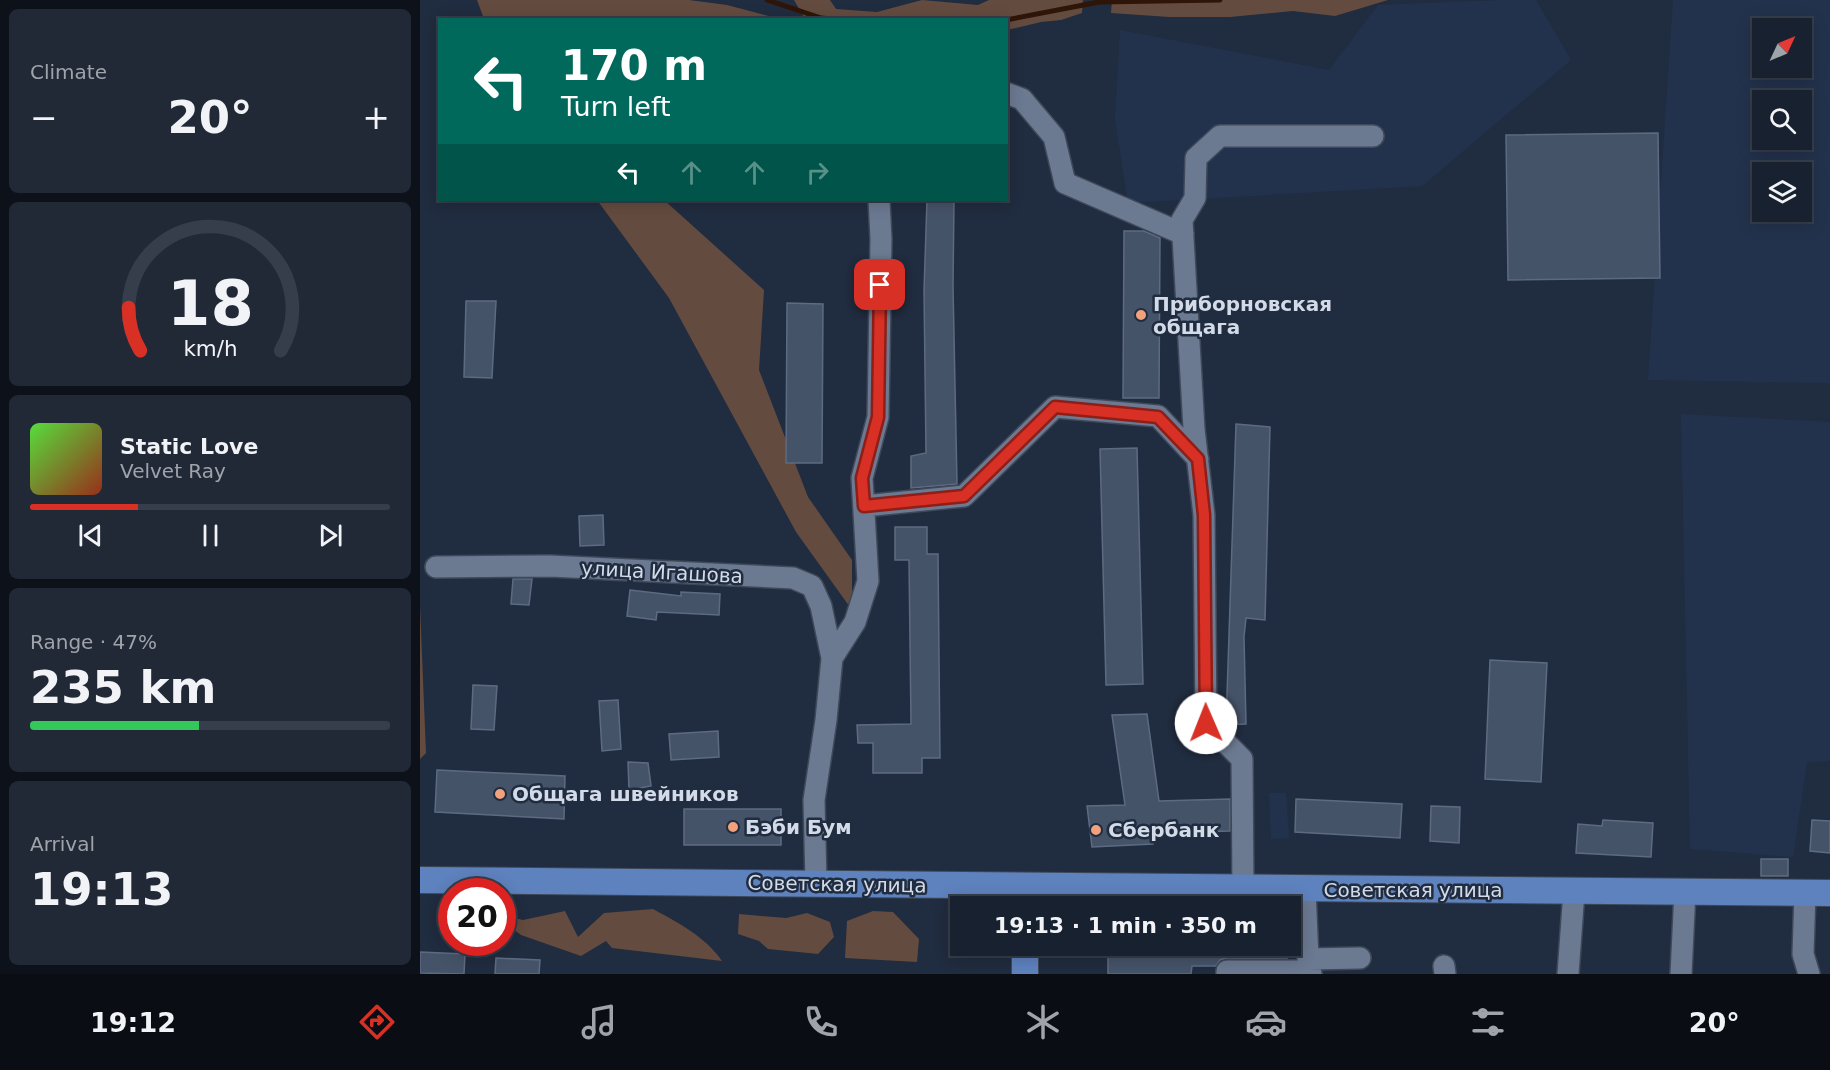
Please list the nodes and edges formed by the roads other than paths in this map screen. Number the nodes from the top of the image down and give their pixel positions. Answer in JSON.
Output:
{"nodes":[{"id":1,"x":1008,"y":94,"type":"edge"},
{"id":2,"x":1374,"y":136,"type":"dead end"},
{"id":3,"x":879,"y":201,"type":"edge"},
{"id":4,"x":1183,"y":234,"type":"junction"},
{"id":5,"x":1198,"y":459,"type":"junction"},
{"id":6,"x":864,"y":506,"type":"junction"},
{"id":7,"x":436,"y":567,"type":"dead end"},
{"id":8,"x":832,"y":658,"type":"junction"},
{"id":9,"x":420,"y":880,"type":"edge"},
{"id":10,"x":816,"y":882,"type":"junction"},
{"id":11,"x":1243,"y":888,"type":"junction"},
{"id":12,"x":1305,"y":889,"type":"junction"},
{"id":13,"x":1574,"y":891,"type":"junction"},
{"id":14,"x":1685,"y":891,"type":"junction"},
{"id":15,"x":1817,"y":893,"type":"edge"},
{"id":16,"x":1011,"y":896,"type":"edge"},
{"id":17,"x":1049,"y":896,"type":"edge"},
{"id":18,"x":1025,"y":956,"type":"edge"},
{"id":19,"x":1360,"y":958,"type":"dead end"},
{"id":20,"x":1310,"y":968,"type":"edge"},
{"id":21,"x":1025,"y":974,"type":"edge"},
{"id":22,"x":1227,"y":974,"type":"edge"},
{"id":23,"x":1568,"y":974,"type":"edge"},
{"id":24,"x":1681,"y":974,"type":"edge"},
{"id":25,"x":1809,"y":974,"type":"edge"}],
"edges":[{"from":1,"to":4,"type":"street"},
{"from":2,"to":4,"type":"street"},
{"from":3,"to":6,"type":"street"},
{"from":4,"to":5,"type":"street"},
{"from":5,"to":6,"type":"street"},
{"from":5,"to":11,"type":"street"},
{"from":6,"to":8,"type":"street"},
{"from":7,"to":8,"type":"street","name":"улица Игашова"},
{"from":8,"to":10,"type":"street"},
{"from":9,"to":10,"type":"main road","name":"Советская улица"},
{"from":10,"to":16,"type":"main road","name":"Советская улица"},
{"from":11,"to":12,"type":"main road","name":"Советская улица"},
{"from":11,"to":17,"type":"main road","name":"Советская улица"},
{"from":12,"to":13,"type":"main road","name":"Советская улица"},
{"from":12,"to":20,"type":"street"},
{"from":13,"to":14,"type":"main road","name":"Советская улица"},
{"from":13,"to":23,"type":"street"},
{"from":14,"to":15,"type":"main road","name":"Советская улица"},
{"from":14,"to":24,"type":"street"},
{"from":15,"to":25,"type":"street"},
{"from":18,"to":21,"type":"main road"},
{"from":19,"to":20,"type":"street"},
{"from":20,"to":22,"type":"street"}]}
